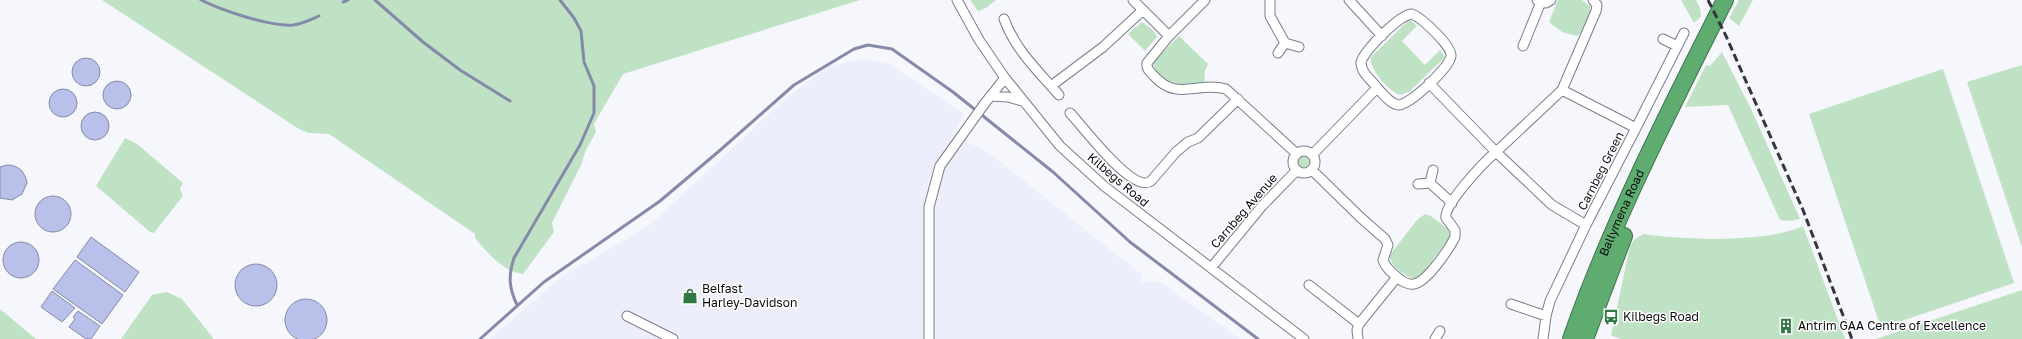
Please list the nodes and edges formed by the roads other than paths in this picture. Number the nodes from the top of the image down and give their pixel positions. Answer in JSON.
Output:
{"nodes":[{"id":1,"x":957,"y":0,"type":"edge"},
{"id":2,"x":1133,"y":0,"type":"edge"},
{"id":3,"x":1206,"y":0,"type":"edge"},
{"id":4,"x":1270,"y":0,"type":"edge"},
{"id":5,"x":1349,"y":0,"type":"edge"},
{"id":6,"x":1551,"y":0,"type":"edge"},
{"id":7,"x":1593,"y":0,"type":"edge"},
{"id":8,"x":1725,"y":0,"type":"edge"},
{"id":9,"x":1539,"y":1,"type":"edge"},
{"id":10,"x":1143,"y":10,"type":"junction"},
{"id":11,"x":1004,"y":19,"type":"dead end"},
{"id":12,"x":1684,"y":34,"type":"dead end"},
{"id":13,"x":1170,"y":36,"type":"junction"},
{"id":14,"x":1382,"y":36,"type":"junction"},
{"id":15,"x":1663,"y":39,"type":"dead end"},
{"id":16,"x":1285,"y":43,"type":"junction"},
{"id":17,"x":1523,"y":46,"type":"dead end"},
{"id":18,"x":1677,"y":46,"type":"junction"},
{"id":19,"x":1299,"y":47,"type":"dead end"},
{"id":20,"x":1278,"y":52,"type":"dead end"},
{"id":21,"x":1005,"y":78,"type":"junction"},
{"id":22,"x":1429,"y":83,"type":"junction"},
{"id":23,"x":1051,"y":86,"type":"junction"},
{"id":24,"x":1377,"y":88,"type":"junction"},
{"id":25,"x":1680,"y":89,"type":"junction"},
{"id":26,"x":1562,"y":90,"type":"junction"},
{"id":27,"x":1059,"y":95,"type":"dead end"},
{"id":28,"x":987,"y":99,"type":"junction"},
{"id":29,"x":1238,"y":99,"type":"junction"},
{"id":30,"x":1022,"y":101,"type":"junction"},
{"id":31,"x":1070,"y":113,"type":"dead end"},
{"id":32,"x":1636,"y":128,"type":"junction"},
{"id":33,"x":1496,"y":152,"type":"junction"},
{"id":34,"x":1296,"y":154,"type":"junction"},
{"id":35,"x":1313,"y":154,"type":"junction"},
{"id":36,"x":1297,"y":170,"type":"junction"},
{"id":37,"x":1312,"y":170,"type":"junction"},
{"id":38,"x":1433,"y":170,"type":"dead end"},
{"id":39,"x":1430,"y":183,"type":"junction"},
{"id":40,"x":1418,"y":184,"type":"dead end"},
{"id":41,"x":1452,"y":203,"type":"junction"},
{"id":42,"x":1586,"y":225,"type":"junction"},
{"id":43,"x":1210,"y":268,"type":"junction"},
{"id":44,"x":1397,"y":277,"type":"junction"},
{"id":45,"x":1310,"y":285,"type":"dead end"},
{"id":46,"x":1511,"y":304,"type":"dead end"},
{"id":47,"x":627,"y":316,"type":"dead end"},
{"id":48,"x":1546,"y":316,"type":"junction"},
{"id":49,"x":1359,"y":324,"type":"junction"},
{"id":50,"x":673,"y":339,"type":"edge"},
{"id":51,"x":929,"y":339,"type":"edge"},
{"id":52,"x":1304,"y":339,"type":"edge"},
{"id":53,"x":1358,"y":339,"type":"edge"},
{"id":54,"x":1543,"y":339,"type":"edge"},
{"id":55,"x":1571,"y":339,"type":"edge"},
{"id":56,"x":1585,"y":339,"type":"edge"}],
"edges":[{"from":1,"to":21,"type":"street","name":"Kilbegs Road"},
{"from":2,"to":10,"type":"street"},
{"from":3,"to":13,"type":"street"},
{"from":4,"to":16,"type":"street"},
{"from":5,"to":14,"type":"street"},
{"from":6,"to":9,"type":"street"},
{"from":7,"to":26,"type":"street"},
{"from":8,"to":25,"type":"highway","name":"Ballymena Road"},
{"from":9,"to":17,"type":"street"},
{"from":10,"to":13,"type":"street"},
{"from":10,"to":23,"type":"street"},
{"from":11,"to":23,"type":"street"},
{"from":12,"to":18,"type":"street","name":"Carnbeg Green"},
{"from":13,"to":29,"type":"street"},
{"from":14,"to":22,"type":"street"},
{"from":14,"to":24,"type":"street"},
{"from":15,"to":18,"type":"street"},
{"from":16,"to":19,"type":"street"},
{"from":16,"to":20,"type":"street"},
{"from":18,"to":32,"type":"street","name":"Carnbeg Green"},
{"from":21,"to":28,"type":"street"},
{"from":21,"to":30,"type":"street","name":"Kilbegs Road"},
{"from":22,"to":24,"type":"street"},
{"from":22,"to":33,"type":"street","name":"Carnbeg Green"},
{"from":23,"to":27,"type":"street"},
{"from":24,"to":35,"type":"street"},
{"from":25,"to":55,"type":"highway","name":"Ballymena Road"},
{"from":25,"to":56,"type":"highway","name":"Ballymena Road"},
{"from":26,"to":32,"type":"street"},
{"from":26,"to":33,"type":"street"},
{"from":28,"to":30,"type":"street"},
{"from":28,"to":51,"type":"street"},
{"from":29,"to":31,"type":"street"},
{"from":29,"to":34,"type":"street"},
{"from":30,"to":43,"type":"street","name":"Kilbegs Road"},
{"from":32,"to":42,"type":"street","name":"Carnbeg Green"},
{"from":33,"to":41,"type":"street"},
{"from":33,"to":42,"type":"street","name":"Carnbeg Green"},
{"from":34,"to":35,"type":"street"},
{"from":34,"to":36,"type":"street"},
{"from":35,"to":37,"type":"street"},
{"from":36,"to":37,"type":"street"},
{"from":36,"to":43,"type":"street","name":"Carnbeg Avenue"},
{"from":37,"to":44,"type":"street"},
{"from":38,"to":39,"type":"street"},
{"from":39,"to":40,"type":"street"},
{"from":39,"to":41,"type":"street"},
{"from":41,"to":44,"type":"street"},
{"from":42,"to":48,"type":"street","name":"Carnbeg Green"},
{"from":43,"to":52,"type":"street","name":"Kilbegs Road"},
{"from":44,"to":49,"type":"street"},
{"from":45,"to":49,"type":"street"},
{"from":46,"to":48,"type":"street"},
{"from":47,"to":50,"type":"street"},
{"from":48,"to":54,"type":"street","name":"Carnbeg Green"},
{"from":49,"to":53,"type":"street"}]}
